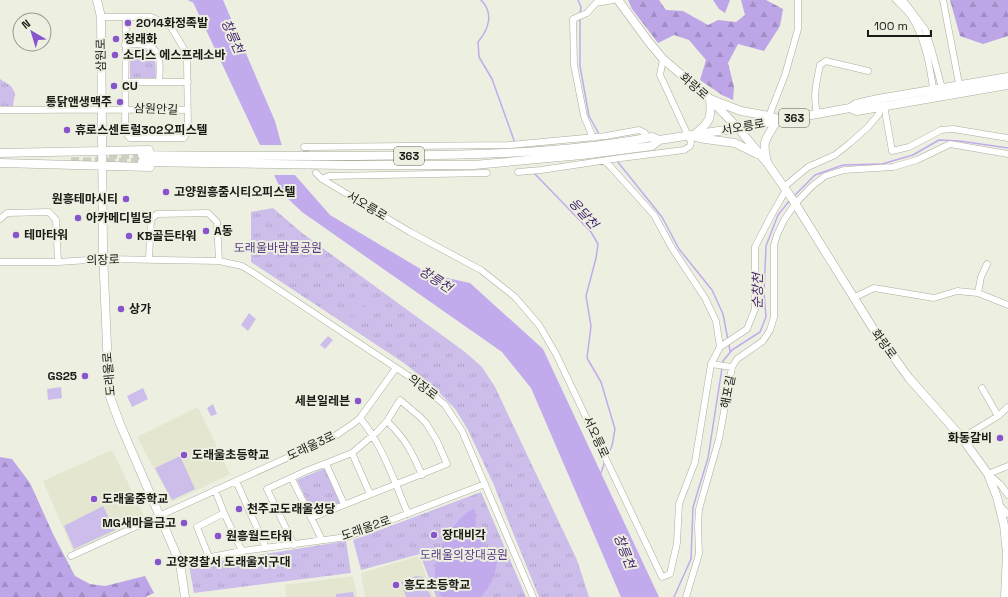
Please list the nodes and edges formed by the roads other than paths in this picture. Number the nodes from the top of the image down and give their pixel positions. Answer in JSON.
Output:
{"nodes":[{"id":1,"x":97,"y":0,"type":"edge"},
{"id":2,"x":613,"y":0,"type":"edge"},
{"id":3,"x":618,"y":0,"type":"edge"},
{"id":4,"x":798,"y":0,"type":"edge"},
{"id":5,"x":896,"y":0,"type":"edge"},
{"id":6,"x":903,"y":0,"type":"edge"},
{"id":7,"x":943,"y":0,"type":"edge"},
{"id":8,"x":101,"y":17,"type":"junction"},
{"id":9,"x":126,"y":17,"type":"junction"},
{"id":10,"x":125,"y":45,"type":"junction"},
{"id":11,"x":663,"y":59,"type":"junction"},
{"id":12,"x":868,"y":71,"type":"dead end"},
{"id":13,"x":1008,"y":77,"type":"edge"},
{"id":14,"x":125,"y":82,"type":"junction"},
{"id":15,"x":159,"y":82,"type":"junction"},
{"id":16,"x":188,"y":82,"type":"junction"},
{"id":17,"x":1008,"y":85,"type":"edge"},
{"id":18,"x":960,"y":89,"type":"junction"},
{"id":19,"x":939,"y":93,"type":"junction"},
{"id":20,"x":710,"y":100,"type":"junction"},
{"id":21,"x":882,"y":106,"type":"junction"},
{"id":22,"x":850,"y":108,"type":"junction"},
{"id":23,"x":125,"y":109,"type":"junction"},
{"id":24,"x":0,"y":110,"type":"edge"},
{"id":25,"x":102,"y":110,"type":"junction"},
{"id":26,"x":187,"y":110,"type":"junction"},
{"id":27,"x":817,"y":114,"type":"junction"},
{"id":28,"x":769,"y":116,"type":"junction"},
{"id":29,"x":779,"y":121,"type":"junction"},
{"id":30,"x":738,"y":128,"type":"junction"},
{"id":31,"x":691,"y":136,"type":"junction"},
{"id":32,"x":595,"y":138,"type":"junction"},
{"id":33,"x":647,"y":138,"type":"junction"},
{"id":34,"x":1008,"y":138,"type":"edge"},
{"id":35,"x":659,"y":140,"type":"junction"},
{"id":36,"x":304,"y":147,"type":"dead end"},
{"id":37,"x":515,"y":147,"type":"junction"},
{"id":38,"x":614,"y":147,"type":"junction"},
{"id":39,"x":603,"y":148,"type":"junction"},
{"id":40,"x":0,"y":153,"type":"edge"},
{"id":41,"x":1008,"y":154,"type":"edge"},
{"id":42,"x":142,"y":158,"type":"tunnel mouth"},
{"id":43,"x":102,"y":159,"type":"junction"},
{"id":44,"x":246,"y":160,"type":"junction"},
{"id":45,"x":607,"y":160,"type":"junction"},
{"id":46,"x":0,"y":163,"type":"edge"},
{"id":47,"x":768,"y":164,"type":"junction"},
{"id":48,"x":518,"y":172,"type":"dead end"},
{"id":49,"x":316,"y":173,"type":"tunnel mouth"},
{"id":50,"x":487,"y":173,"type":"dead end"},
{"id":51,"x":322,"y":179,"type":"junction"},
{"id":52,"x":789,"y":195,"type":"junction"},
{"id":53,"x":0,"y":219,"type":"edge"},
{"id":54,"x":104,"y":259,"type":"junction"},
{"id":55,"x":149,"y":259,"type":"junction"},
{"id":56,"x":220,"y":261,"type":"junction"},
{"id":57,"x":0,"y":262,"type":"edge"},
{"id":58,"x":58,"y":262,"type":"junction"},
{"id":59,"x":987,"y":264,"type":"dead end"},
{"id":60,"x":978,"y":293,"type":"junction"},
{"id":61,"x":853,"y":298,"type":"junction"},
{"id":62,"x":1008,"y":305,"type":"edge"},
{"id":63,"x":721,"y":346,"type":"junction"},
{"id":64,"x":713,"y":365,"type":"junction"},
{"id":65,"x":730,"y":367,"type":"junction"},
{"id":66,"x":396,"y":368,"type":"junction"},
{"id":67,"x":982,"y":388,"type":"dead end"},
{"id":68,"x":1008,"y":407,"type":"edge"},
{"id":69,"x":998,"y":416,"type":"junction"},
{"id":70,"x":360,"y":418,"type":"junction"},
{"id":71,"x":387,"y":420,"type":"junction"},
{"id":72,"x":372,"y":435,"type":"junction"},
{"id":73,"x":962,"y":438,"type":"junction"},
{"id":74,"x":352,"y":453,"type":"junction"},
{"id":75,"x":326,"y":464,"type":"junction"},
{"id":76,"x":1008,"y":466,"type":"edge"},
{"id":77,"x":422,"y":474,"type":"junction"},
{"id":78,"x":988,"y":474,"type":"junction"},
{"id":79,"x":292,"y":478,"type":"junction"},
{"id":80,"x":236,"y":481,"type":"junction"},
{"id":81,"x":485,"y":484,"type":"junction"},
{"id":82,"x":396,"y":485,"type":"junction"},
{"id":83,"x":215,"y":490,"type":"junction"},
{"id":84,"x":370,"y":494,"type":"junction"},
{"id":85,"x":1008,"y":495,"type":"edge"},
{"id":86,"x":344,"y":504,"type":"junction"},
{"id":87,"x":1000,"y":506,"type":"junction"},
{"id":88,"x":224,"y":513,"type":"junction"},
{"id":89,"x":408,"y":514,"type":"junction"},
{"id":90,"x":1008,"y":514,"type":"edge"},
{"id":91,"x":160,"y":517,"type":"junction"},
{"id":92,"x":311,"y":518,"type":"junction"},
{"id":93,"x":1007,"y":537,"type":"edge"},
{"id":94,"x":322,"y":540,"type":"junction"},
{"id":95,"x":294,"y":545,"type":"junction"},
{"id":96,"x":266,"y":548,"type":"junction"},
{"id":97,"x":242,"y":551,"type":"junction"},
{"id":98,"x":71,"y":556,"type":"dead end"},
{"id":99,"x":209,"y":557,"type":"junction"},
{"id":100,"x":180,"y":563,"type":"junction"},
{"id":101,"x":186,"y":597,"type":"edge"},
{"id":102,"x":533,"y":597,"type":"edge"},
{"id":103,"x":686,"y":597,"type":"edge"},
{"id":104,"x":1005,"y":597,"type":"edge"}],
"edges":[{"from":1,"to":8,"type":"main road","name":"삼원로"},
{"from":2,"to":32,"type":"street"},
{"from":3,"to":11,"type":"main road","name":"화랑로"},
{"from":4,"to":28,"type":"street"},
{"from":5,"to":19,"type":"street"},
{"from":6,"to":19,"type":"street"},
{"from":7,"to":18,"type":"street"},
{"from":8,"to":9,"type":"street","name":"삼원안길"},
{"from":8,"to":25,"type":"main road","name":"삼원로"},
{"from":9,"to":10,"type":"street","name":"삼원안길"},
{"from":9,"to":16,"type":"street","name":"삼원안길"},
{"from":10,"to":14,"type":"street","name":"삼원안길"},
{"from":10,"to":15,"type":"street"},
{"from":11,"to":20,"type":"main road","name":"화랑로"},
{"from":11,"to":31,"type":"street"},
{"from":12,"to":27,"type":"street"},
{"from":13,"to":18,"type":"main road","name":"서오릉로","number":"363"},
{"from":14,"to":15,"type":"street"},
{"from":14,"to":23,"type":"street","name":"삼원안길"},
{"from":15,"to":16,"type":"street"},
{"from":16,"to":26,"type":"street","name":"삼원안길"},
{"from":17,"to":18,"type":"main road","name":"서오릉로","number":"363"},
{"from":18,"to":19,"type":"main road","name":"서오릉로","number":"363"},
{"from":19,"to":21,"type":"main road","name":"서오릉로","number":"363"},
{"from":19,"to":22,"type":"main road","name":"서오릉로","number":"363"},
{"from":20,"to":28,"type":"main road"},
{"from":20,"to":30,"type":"main road","name":"화랑로"},
{"from":20,"to":31,"type":"main road"},
{"from":21,"to":22,"type":"main road","name":"서오릉로","number":"363"},
{"from":21,"to":34,"type":"street"},
{"from":21,"to":52,"type":"street"},
{"from":22,"to":27,"type":"main road","name":"서오릉로","number":"363"},
{"from":23,"to":25,"type":"street","name":"삼원안길"},
{"from":23,"to":26,"type":"street","name":"삼원안길"},
{"from":23,"to":26,"type":"street","name":"삼원안길"},
{"from":24,"to":25,"type":"street"},
{"from":25,"to":43,"type":"main road","name":"삼원로"},
{"from":27,"to":29,"type":"main road","name":"서오릉로","number":"363"},
{"from":28,"to":29,"type":"main road"},
{"from":29,"to":30,"type":"main road","name":"서오릉로","number":"363"},
{"from":29,"to":47,"type":"main road"},
{"from":30,"to":31,"type":"main road","name":"서오릉로","number":"363"},
{"from":30,"to":47,"type":"main road","name":"화랑로"},
{"from":31,"to":35,"type":"main road","name":"서오릉로","number":"363"},
{"from":31,"to":45,"type":"street"},
{"from":31,"to":47,"type":"main road"},
{"from":32,"to":33,"type":"street"},
{"from":32,"to":37,"type":"street"},
{"from":33,"to":35,"type":"main road","name":"서오릉로","number":"363"},
{"from":33,"to":38,"type":"main road","name":"서오릉로","number":"363"},
{"from":35,"to":38,"type":"main road","name":"서오릉로","number":"363"},
{"from":36,"to":37,"type":"street"},
{"from":37,"to":39,"type":"main road","number":"363"},
{"from":37,"to":44,"type":"main road","number":"363"},
{"from":38,"to":39,"type":"main road","number":"363"},
{"from":39,"to":44,"type":"main road","number":"363"},
{"from":40,"to":43,"type":"main road"},
{"from":41,"to":52,"type":"street"},
{"from":42,"to":44,"type":"main road","number":"363"},
{"from":43,"to":44,"type":"main road"},
{"from":43,"to":44,"type":"main road"},
{"from":43,"to":46,"type":"main road"},
{"from":43,"to":54,"type":"main road","name":"도래울로"},
{"from":45,"to":48,"type":"street"},
{"from":45,"to":63,"type":"street"},
{"from":47,"to":52,"type":"main road","name":"화랑로"},
{"from":49,"to":51,"type":"street","name":"서오릉로"},
{"from":50,"to":51,"type":"street"},
{"from":51,"to":64,"type":"street","name":"서오릉로"},
{"from":52,"to":61,"type":"main road","name":"화랑로"},
{"from":52,"to":63,"type":"street"},
{"from":52,"to":65,"type":"street","name":"해포길"},
{"from":53,"to":58,"type":"street"},
{"from":54,"to":55,"type":"street","name":"의장로"},
{"from":54,"to":58,"type":"street","name":"의장로"},
{"from":54,"to":91,"type":"main road","name":"도래울로"},
{"from":55,"to":56,"type":"street","name":"의장로"},
{"from":55,"to":56,"type":"street"},
{"from":56,"to":66,"type":"street","name":"의장로"},
{"from":57,"to":58,"type":"street","name":"의장로"},
{"from":59,"to":60,"type":"street"},
{"from":60,"to":61,"type":"street"},
{"from":60,"to":62,"type":"street"},
{"from":61,"to":73,"type":"main road","name":"화랑로"},
{"from":63,"to":64,"type":"street","name":"서오릉로"},
{"from":64,"to":65,"type":"street"},
{"from":65,"to":103,"type":"street","name":"해포길"},
{"from":66,"to":70,"type":"street","name":"도래울3로"},
{"from":66,"to":81,"type":"street","name":"의장로"},
{"from":67,"to":69,"type":"street"},
{"from":68,"to":69,"type":"street"},
{"from":69,"to":73,"type":"street"},
{"from":70,"to":72,"type":"street"},
{"from":70,"to":80,"type":"street","name":"도래울3로"},
{"from":71,"to":72,"type":"street"},
{"from":71,"to":77,"type":"street"},
{"from":71,"to":77,"type":"street"},
{"from":72,"to":74,"type":"street"},
{"from":72,"to":82,"type":"street"},
{"from":73,"to":78,"type":"main road","name":"화랑로"},
{"from":74,"to":75,"type":"street"},
{"from":74,"to":84,"type":"street"},
{"from":75,"to":79,"type":"street"},
{"from":75,"to":86,"type":"street"},
{"from":76,"to":78,"type":"street"},
{"from":77,"to":82,"type":"street"},
{"from":78,"to":85,"type":"street","name":"화랑로"},
{"from":78,"to":87,"type":"main road","name":"화랑로"},
{"from":79,"to":92,"type":"street"},
{"from":79,"to":95,"type":"street"},
{"from":80,"to":83,"type":"street","name":"도래울3로"},
{"from":80,"to":96,"type":"street"},
{"from":81,"to":89,"type":"street","name":"도래울2로"},
{"from":81,"to":102,"type":"street","name":"의장로"},
{"from":82,"to":84,"type":"street"},
{"from":82,"to":89,"type":"street"},
{"from":83,"to":88,"type":"street"},
{"from":83,"to":91,"type":"street","name":"도래울3로"},
{"from":84,"to":86,"type":"street"},
{"from":86,"to":92,"type":"street"},
{"from":87,"to":90,"type":"street"},
{"from":87,"to":93,"type":"main road","name":"화랑로"},
{"from":88,"to":97,"type":"street"},
{"from":88,"to":99,"type":"street"},
{"from":89,"to":94,"type":"street","name":"도래울2로"},
{"from":91,"to":98,"type":"street","name":"도래울3로"},
{"from":91,"to":100,"type":"main road","name":"도래울로"},
{"from":92,"to":94,"type":"street"},
{"from":93,"to":104,"type":"main road","name":"화랑로"},
{"from":94,"to":95,"type":"street","name":"도래울2로"},
{"from":95,"to":96,"type":"street","name":"도래울2로"},
{"from":96,"to":97,"type":"street","name":"도래울2로"},
{"from":97,"to":99,"type":"street","name":"도래울2로"},
{"from":99,"to":100,"type":"street","name":"도래울2로"},
{"from":100,"to":101,"type":"main road","name":"도래울로"}]}
